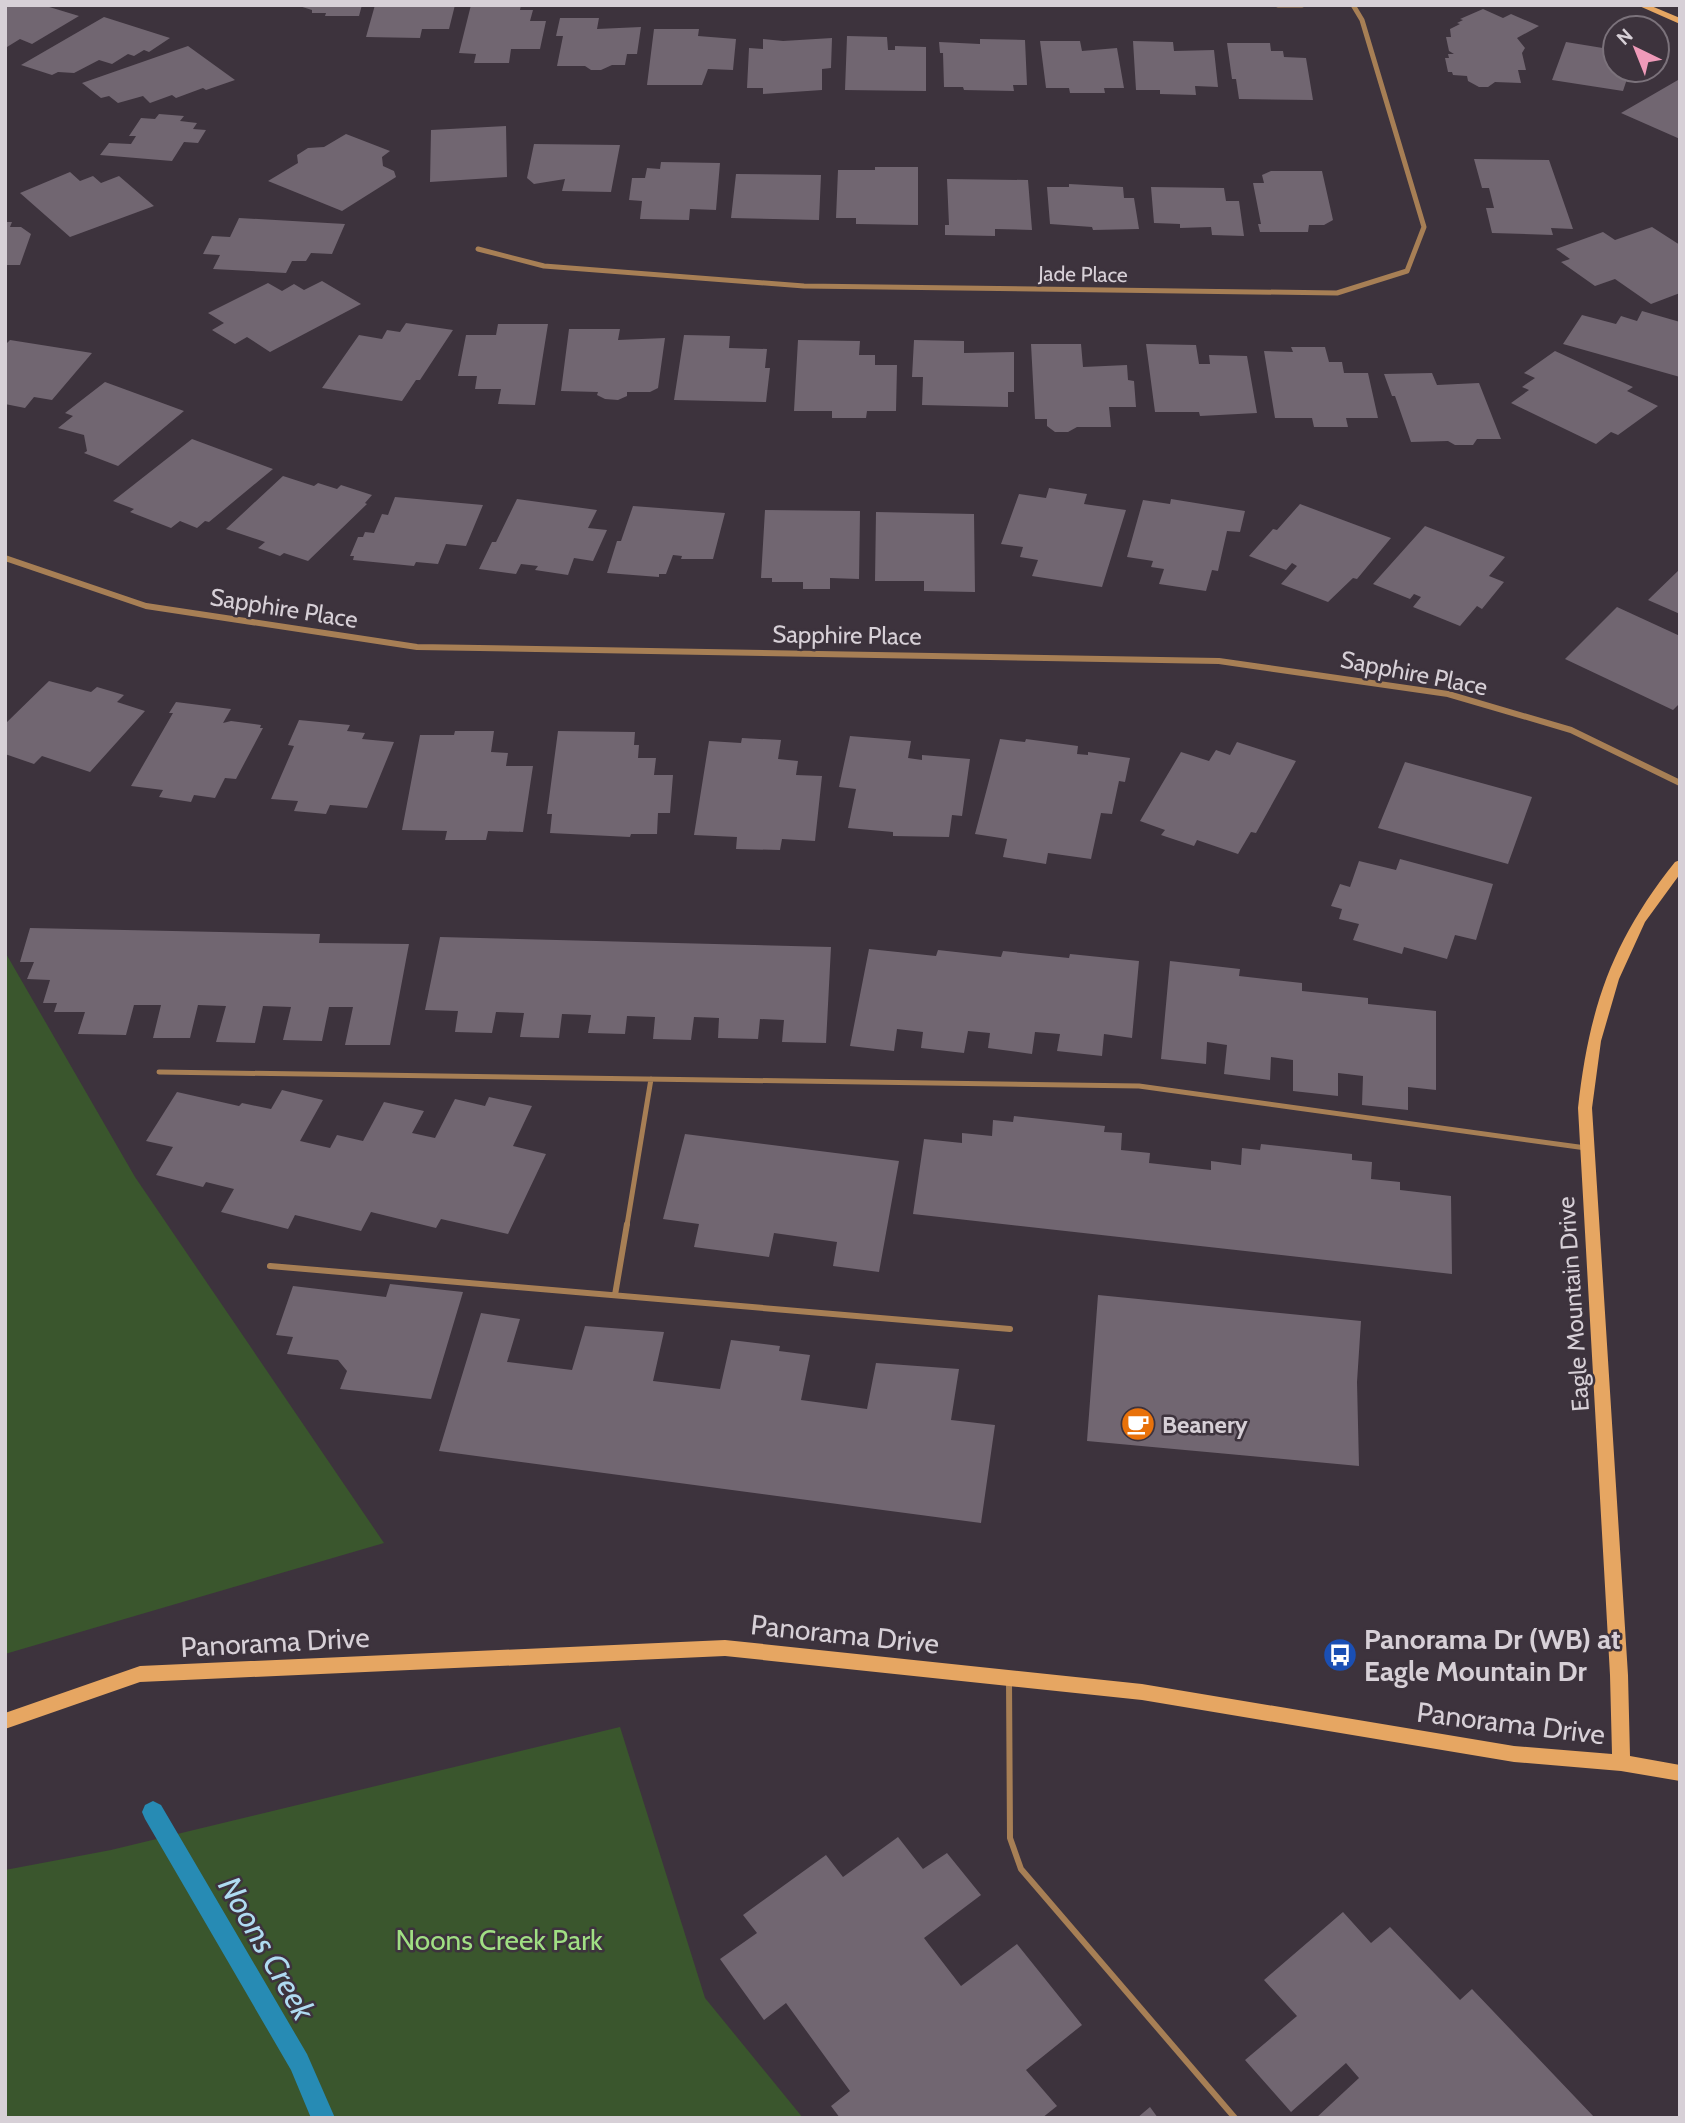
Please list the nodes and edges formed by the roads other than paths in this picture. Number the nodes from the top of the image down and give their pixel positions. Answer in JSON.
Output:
{"nodes":[{"id":1,"x":1278,"y":5,"type":"edge"},
{"id":2,"x":1302,"y":5,"type":"edge"},
{"id":3,"x":1353,"y":5,"type":"edge"},
{"id":4,"x":1642,"y":5,"type":"edge"},
{"id":5,"x":1680,"y":22,"type":"edge"},
{"id":6,"x":478,"y":249,"type":"dead end"},
{"id":7,"x":5,"y":558,"type":"edge"},
{"id":8,"x":1680,"y":783,"type":"edge"},
{"id":9,"x":1680,"y":865,"type":"edge"},
{"id":10,"x":159,"y":1072,"type":"dead end"},
{"id":11,"x":650,"y":1079,"type":"junction"},
{"id":12,"x":1586,"y":1148,"type":"junction"},
{"id":13,"x":270,"y":1266,"type":"dead end"},
{"id":14,"x":615,"y":1295,"type":"junction"},
{"id":15,"x":1010,"y":1329,"type":"dead end"},
{"id":16,"x":1009,"y":1677,"type":"junction"},
{"id":17,"x":5,"y":1721,"type":"edge"},
{"id":18,"x":1621,"y":1763,"type":"junction"},
{"id":19,"x":1680,"y":1773,"type":"edge"},
{"id":20,"x":1235,"y":2118,"type":"edge"}],
"edges":[{"from":1,"to":2,"type":"street"},
{"from":3,"to":6,"type":"street","name":"Jade Place"},
{"from":4,"to":5,"type":"street"},
{"from":7,"to":8,"type":"street","name":"Sapphire Place"},
{"from":9,"to":12,"type":"street","name":"Eagle Mountain Drive"},
{"from":10,"to":11,"type":"lane"},
{"from":11,"to":12,"type":"lane"},
{"from":11,"to":14,"type":"lane"},
{"from":12,"to":18,"type":"street","name":"Eagle Mountain Drive"},
{"from":13,"to":14,"type":"lane"},
{"from":14,"to":15,"type":"lane"},
{"from":16,"to":17,"type":"street","name":"Panorama Drive"},
{"from":16,"to":18,"type":"street","name":"Panorama Drive"},
{"from":16,"to":20,"type":"lane"},
{"from":18,"to":19,"type":"street","name":"Panorama Drive"}]}
